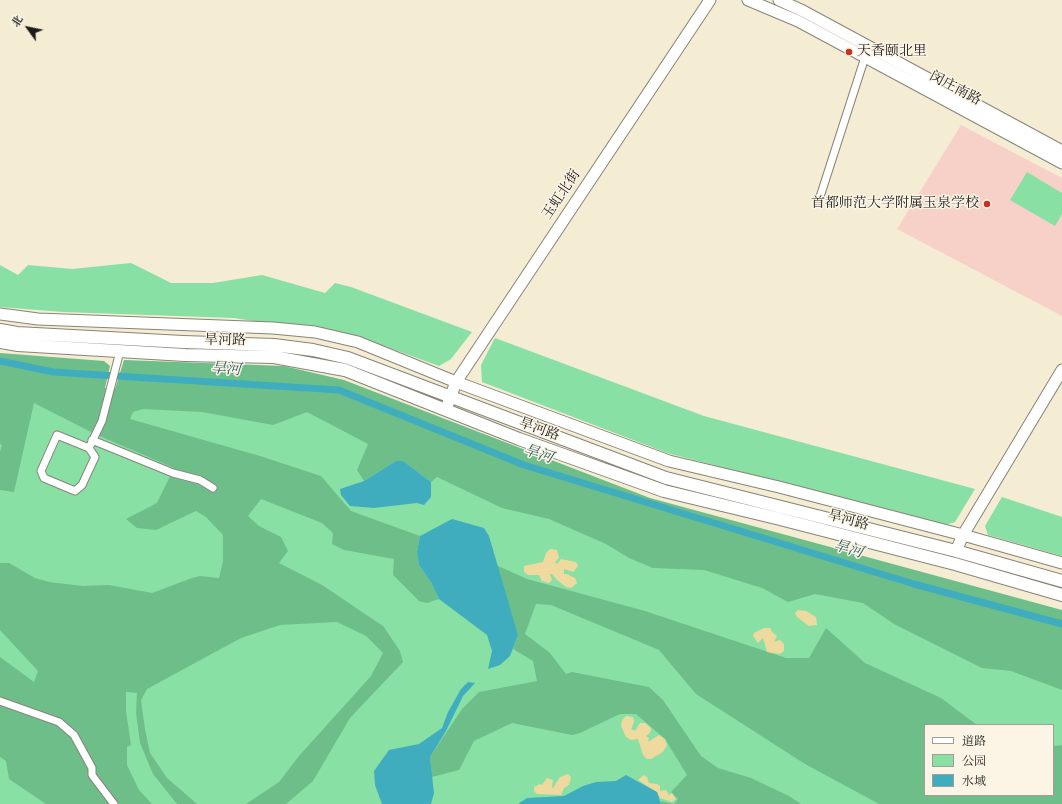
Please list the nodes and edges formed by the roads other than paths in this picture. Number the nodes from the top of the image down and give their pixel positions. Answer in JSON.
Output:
{"nodes":[{"id":1,"x":710,"y":0,"type":"edge"},
{"id":2,"x":748,"y":0,"type":"edge"},
{"id":3,"x":779,"y":0,"type":"edge"},
{"id":4,"x":867,"y":52,"type":"junction"},
{"id":5,"x":1062,"y":151,"type":"edge"},
{"id":6,"x":1062,"y":163,"type":"edge"},
{"id":7,"x":819,"y":200,"type":"dead end"},
{"id":8,"x":0,"y":314,"type":"edge"},
{"id":9,"x":0,"y":330,"type":"edge"},
{"id":10,"x":0,"y":342,"type":"edge"},
{"id":11,"x":119,"y":355,"type":"junction"},
{"id":12,"x":364,"y":370,"type":"junction"},
{"id":13,"x":1062,"y":370,"type":"edge"},
{"id":14,"x":456,"y":382,"type":"junction"},
{"id":15,"x":451,"y":396,"type":"junction"},
{"id":16,"x":446,"y":409,"type":"junction"},
{"id":17,"x":92,"y":440,"type":"junction"},
{"id":18,"x":89,"y":448,"type":"junction"},
{"id":19,"x":213,"y":488,"type":"dead end"},
{"id":20,"x":963,"y":535,"type":"junction"},
{"id":21,"x":897,"y":536,"type":"junction"},
{"id":22,"x":894,"y":548,"type":"junction"},
{"id":23,"x":956,"y":551,"type":"junction"},
{"id":24,"x":1062,"y":563,"type":"edge"},
{"id":25,"x":1018,"y":569,"type":"junction"},
{"id":26,"x":1014,"y":581,"type":"junction"},
{"id":27,"x":1062,"y":581,"type":"edge"},
{"id":28,"x":1062,"y":595,"type":"edge"},
{"id":29,"x":0,"y":701,"type":"edge"},
{"id":30,"x":114,"y":804,"type":"edge"}],
"edges":[{"from":1,"to":14,"type":"street","name":"玉虹北街"},
{"from":2,"to":4,"type":"street","name":"闵庄南路"},
{"from":3,"to":4,"type":"street","name":"闵庄南路"},
{"from":4,"to":5,"type":"street","name":"闵庄南路"},
{"from":4,"to":6,"type":"street","name":"闵庄南路"},
{"from":4,"to":7,"type":"street"},
{"from":8,"to":14,"type":"street","name":"旱河路"},
{"from":9,"to":12,"type":"main road","name":"旱河路"},
{"from":10,"to":11,"type":"main road","name":"旱河路"},
{"from":11,"to":12,"type":"main road","name":"旱河路"},
{"from":11,"to":17,"type":"street"},
{"from":12,"to":15,"type":"main road","name":"旱河路"},
{"from":12,"to":16,"type":"main road","name":"旱河路"},
{"from":13,"to":20,"type":"street"},
{"from":14,"to":15,"type":"street","name":"玉虹北街"},
{"from":14,"to":20,"type":"street","name":"旱河路"},
{"from":15,"to":16,"type":"street","name":"玉虹北街"},
{"from":15,"to":21,"type":"main road","name":"旱河路"},
{"from":16,"to":22,"type":"main road","name":"旱河路"},
{"from":17,"to":18,"type":"street"},
{"from":17,"to":19,"type":"street"},
{"from":18,"to":18,"type":"street"},
{"from":20,"to":23,"type":"street"},
{"from":20,"to":24,"type":"street","name":"旱河路"},
{"from":21,"to":22,"type":"street"},
{"from":21,"to":23,"type":"main road","name":"旱河路"},
{"from":22,"to":26,"type":"main road","name":"旱河路"},
{"from":23,"to":25,"type":"main road","name":"旱河路"},
{"from":25,"to":26,"type":"street"},
{"from":25,"to":27,"type":"main road","name":"旱河路"},
{"from":26,"to":28,"type":"main road","name":"旱河路"},
{"from":29,"to":30,"type":"street"}]}
